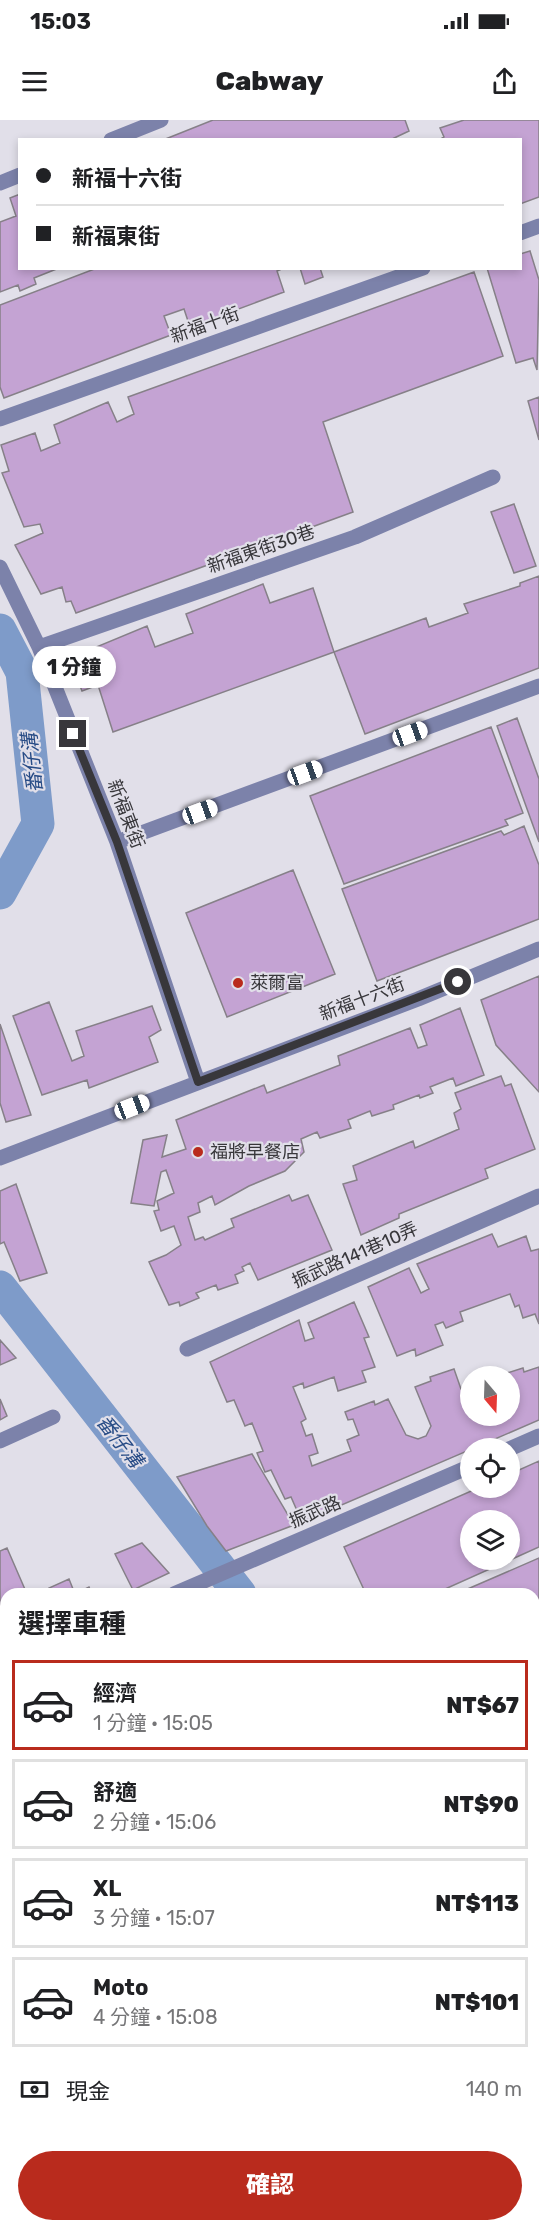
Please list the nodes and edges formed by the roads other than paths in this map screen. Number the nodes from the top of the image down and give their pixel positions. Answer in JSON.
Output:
{"nodes":[{"id":1,"x":161,"y":120,"type":"edge"},
{"id":2,"x":116,"y":138,"type":"edge"},
{"id":3,"x":18,"y":176,"type":"edge"},
{"id":4,"x":0,"y":183,"type":"edge"},
{"id":5,"x":539,"y":226,"type":"edge"},
{"id":6,"x":522,"y":232,"type":"edge"},
{"id":7,"x":417,"y":270,"type":"edge"},
{"id":8,"x":0,"y":419,"type":"edge"},
{"id":9,"x":493,"y":477,"type":"dead end"},
{"id":10,"x":0,"y":567,"type":"edge"},
{"id":11,"x":39,"y":648,"type":"junction"},
{"id":12,"x":539,"y":686,"type":"edge"},
{"id":13,"x":117,"y":842,"type":"junction"},
{"id":14,"x":539,"y":949,"type":"edge"},
{"id":15,"x":198,"y":1082,"type":"junction"},
{"id":16,"x":0,"y":1158,"type":"edge"},
{"id":17,"x":539,"y":1196,"type":"edge"},
{"id":18,"x":188,"y":1349,"type":"dead end"},
{"id":19,"x":53,"y":1417,"type":"dead end"},
{"id":20,"x":539,"y":1436,"type":"edge"},
{"id":21,"x":0,"y":1441,"type":"edge"},
{"id":22,"x":520,"y":1444,"type":"edge"},
{"id":23,"x":460,"y":1471,"type":"edge"},
{"id":24,"x":188,"y":1588,"type":"edge"}],
"edges":[{"from":1,"to":2,"type":"street"},
{"from":3,"to":4,"type":"street"},
{"from":5,"to":6,"type":"street"},
{"from":7,"to":8,"type":"street","name":"新福十街"},
{"from":9,"to":11,"type":"street","name":"新福東街30巷"},
{"from":10,"to":11,"type":"street","name":"新福東街"},
{"from":11,"to":13,"type":"street","name":"新福東街"},
{"from":12,"to":13,"type":"street"},
{"from":13,"to":15,"type":"street","name":"新福東街"},
{"from":14,"to":15,"type":"street","name":"新福十六街"},
{"from":15,"to":16,"type":"street","name":"新福十六街"},
{"from":17,"to":18,"type":"street","name":"振武路141巷10弄"},
{"from":19,"to":21,"type":"street"},
{"from":20,"to":22,"type":"street"},
{"from":23,"to":24,"type":"street","name":"振武路"}]}
